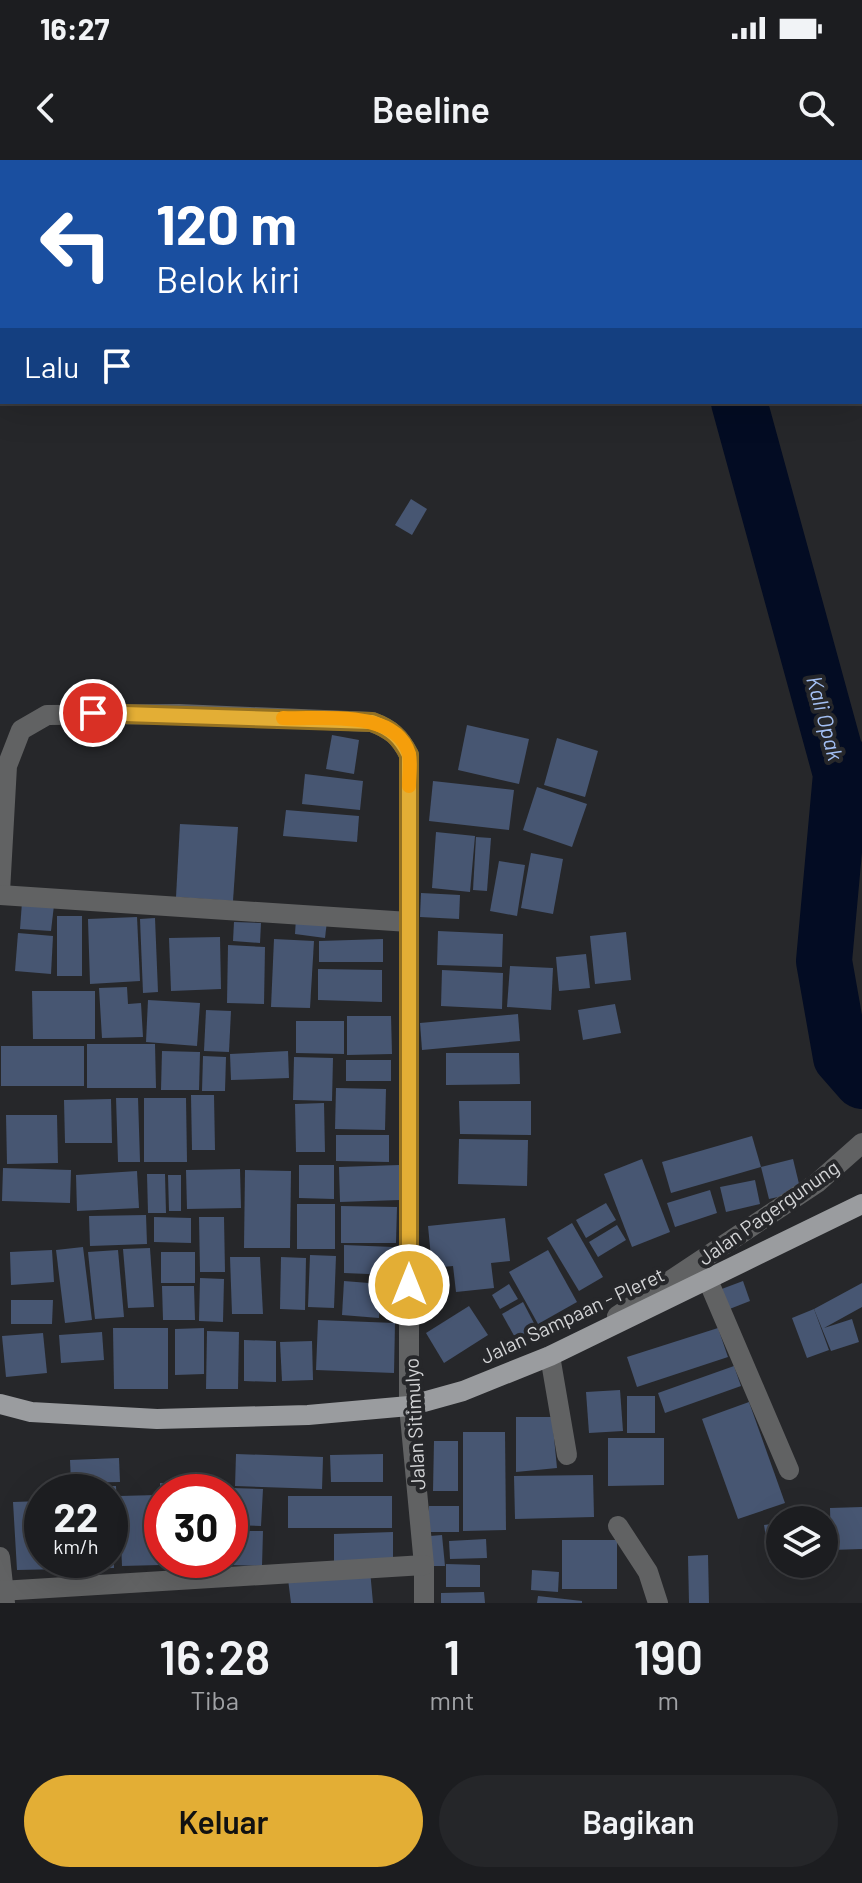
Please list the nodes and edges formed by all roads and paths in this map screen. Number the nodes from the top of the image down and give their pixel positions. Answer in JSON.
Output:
{"nodes":[{"id":1,"x":0,"y":894,"type":"edge"},
{"id":2,"x":409,"y":922,"type":"junction"},
{"id":3,"x":862,"y":1143,"type":"edge"},
{"id":4,"x":862,"y":1204,"type":"edge"},
{"id":5,"x":707,"y":1278,"type":"junction"},
{"id":6,"x":592,"y":1333,"type":"junction"},
{"id":7,"x":550,"y":1356,"type":"junction"},
{"id":8,"x":0,"y":1404,"type":"edge"},
{"id":9,"x":409,"y":1406,"type":"junction"},
{"id":10,"x":567,"y":1455,"type":"dead end"},
{"id":11,"x":789,"y":1470,"type":"dead end"},
{"id":12,"x":618,"y":1526,"type":"dead end"},
{"id":13,"x":0,"y":1557,"type":"edge"},
{"id":14,"x":424,"y":1565,"type":"junction"},
{"id":15,"x":3,"y":1595,"type":"edge"},
{"id":16,"x":424,"y":1603,"type":"edge"},
{"id":17,"x":658,"y":1603,"type":"edge"}],
"edges":[{"from":1,"to":2,"type":"street"},
{"from":1,"to":2,"type":"street","name":"Jalan Sitimulyo"},
{"from":2,"to":9,"type":"street","name":"Jalan Sitimulyo"},
{"from":3,"to":6,"type":"street","name":"Jalan Pagergunung"},
{"from":4,"to":5,"type":"main road","name":"Jalan Sampaan - Pleret"},
{"from":5,"to":6,"type":"main road","name":"Jalan Sampaan - Pleret"},
{"from":5,"to":11,"type":"street"},
{"from":6,"to":7,"type":"main road","name":"Jalan Sampaan - Pleret"},
{"from":7,"to":9,"type":"main road","name":"Jalan Sampaan - Pleret"},
{"from":7,"to":10,"type":"street"},
{"from":8,"to":9,"type":"main road","name":"Jalan Sampaan - Pleret"},
{"from":9,"to":14,"type":"street","name":"Jalan Sitimulyo"},
{"from":12,"to":17,"type":"street"},
{"from":13,"to":15,"type":"street"},
{"from":14,"to":15,"type":"street"},
{"from":14,"to":16,"type":"street","name":"Jalan Sitimulyo"}]}
